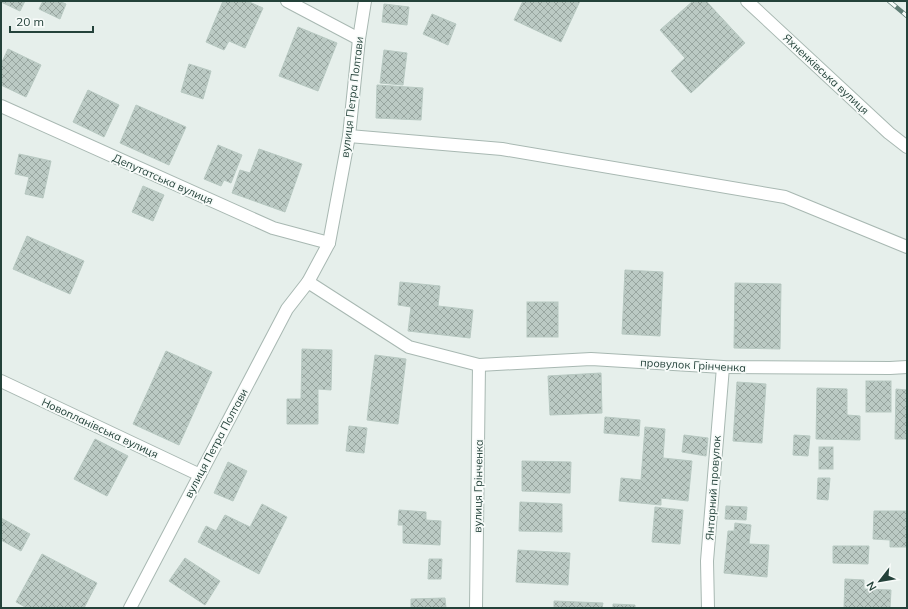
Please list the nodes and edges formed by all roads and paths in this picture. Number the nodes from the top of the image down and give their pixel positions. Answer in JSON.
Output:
{"nodes":[{"id":1,"x":287,"y":1,"type":"edge"},
{"id":2,"x":365,"y":1,"type":"edge"},
{"id":3,"x":747,"y":1,"type":"edge"},
{"id":4,"x":359,"y":39,"type":"junction"},
{"id":5,"x":1,"y":106,"type":"edge"},
{"id":6,"x":349,"y":136,"type":"junction"},
{"id":7,"x":907,"y":147,"type":"edge"},
{"id":8,"x":329,"y":243,"type":"junction"},
{"id":9,"x":907,"y":248,"type":"edge"},
{"id":10,"x":308,"y":282,"type":"junction"},
{"id":11,"x":479,"y":365,"type":"junction"},
{"id":12,"x":723,"y":367,"type":"junction"},
{"id":13,"x":907,"y":367,"type":"edge"},
{"id":14,"x":1,"y":381,"type":"edge"},
{"id":15,"x":200,"y":475,"type":"junction"},
{"id":16,"x":130,"y":608,"type":"edge"},
{"id":17,"x":476,"y":608,"type":"edge"},
{"id":18,"x":708,"y":608,"type":"edge"}],
"edges":[{"from":1,"to":4,"type":"street"},
{"from":2,"to":4,"type":"street","name":"вулиця Петра Полтави"},
{"from":3,"to":7,"type":"street","name":"Яхненківська вулиця"},
{"from":4,"to":6,"type":"street","name":"вулиця Петра Полтави"},
{"from":5,"to":8,"type":"street","name":"Депутатська вулиця"},
{"from":6,"to":8,"type":"street","name":"вулиця Петра Полтави"},
{"from":6,"to":9,"type":"street"},
{"from":8,"to":10,"type":"street","name":"вулиця Петра Полтави"},
{"from":10,"to":11,"type":"street"},
{"from":10,"to":15,"type":"street","name":"вулиця Петра Полтави"},
{"from":11,"to":12,"type":"street","name":"провулок Грінченка"},
{"from":11,"to":17,"type":"street","name":"вулиця Грінченка"},
{"from":12,"to":13,"type":"street","name":"провулок Грінченка"},
{"from":12,"to":18,"type":"street","name":"Янтарний провулок"},
{"from":14,"to":15,"type":"street","name":"Новопланівська вулиця"},
{"from":15,"to":16,"type":"street","name":"вулиця Петра Полтави"}]}
